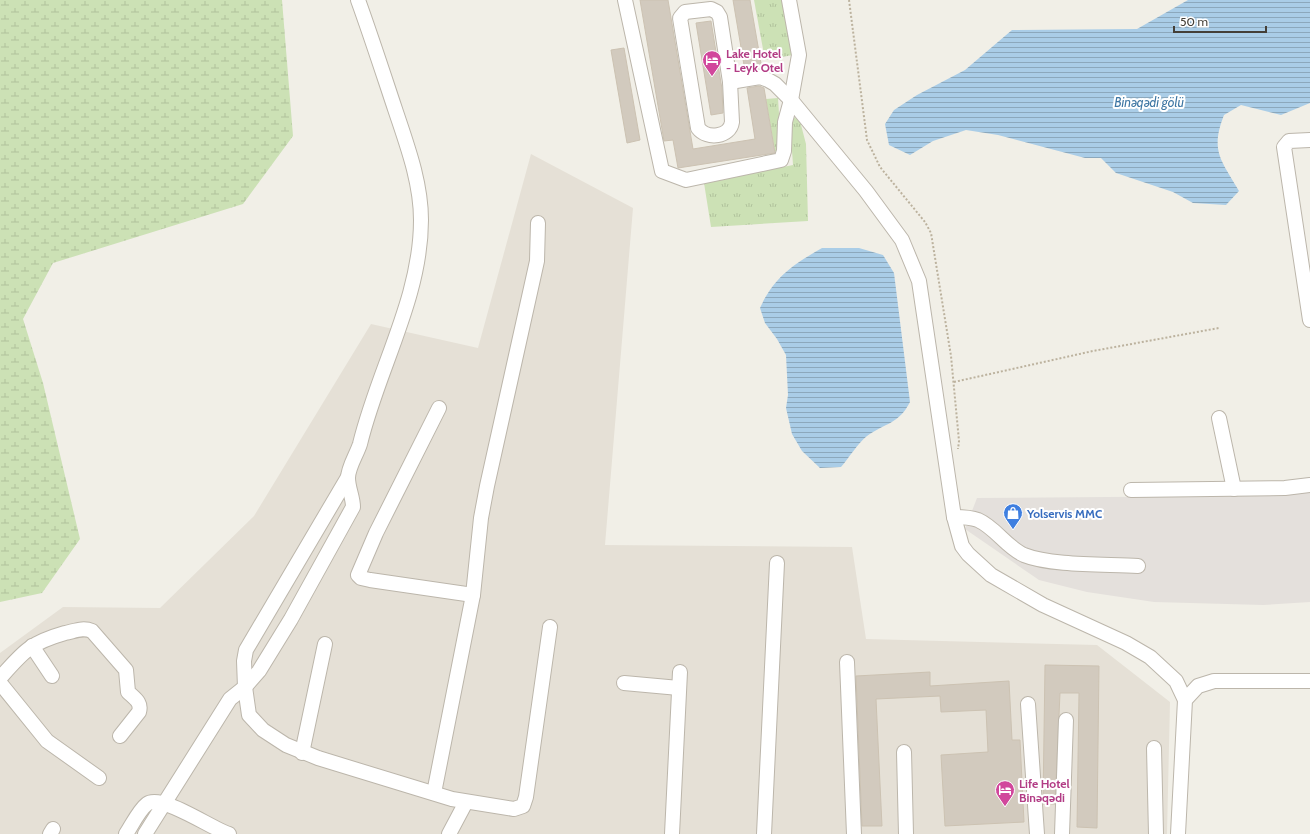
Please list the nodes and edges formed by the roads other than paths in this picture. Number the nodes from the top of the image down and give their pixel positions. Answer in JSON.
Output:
{"nodes":[{"id":1,"x":358,"y":0,"type":"edge"},
{"id":2,"x":625,"y":0,"type":"edge"},
{"id":3,"x":789,"y":0,"type":"edge"},
{"id":4,"x":730,"y":82,"type":"junction"},
{"id":5,"x":791,"y":100,"type":"junction"},
{"id":6,"x":1310,"y":140,"type":"edge"},
{"id":7,"x":538,"y":222,"type":"dead end"},
{"id":8,"x":1310,"y":320,"type":"edge"},
{"id":9,"x":439,"y":408,"type":"dead end"},
{"id":10,"x":1219,"y":418,"type":"dead end"},
{"id":11,"x":348,"y":477,"type":"junction"},
{"id":12,"x":1310,"y":485,"type":"edge"},
{"id":13,"x":1234,"y":489,"type":"junction"},
{"id":14,"x":1131,"y":490,"type":"dead end"},
{"id":15,"x":954,"y":517,"type":"junction"},
{"id":16,"x":777,"y":564,"type":"dead end"},
{"id":17,"x":1138,"y":566,"type":"dead end"},
{"id":18,"x":473,"y":595,"type":"junction"},
{"id":19,"x":550,"y":627,"type":"dead end"},
{"id":20,"x":325,"y":644,"type":"dead end"},
{"id":21,"x":32,"y":646,"type":"junction"},
{"id":22,"x":847,"y":662,"type":"dead end"},
{"id":23,"x":680,"y":672,"type":"dead end"},
{"id":24,"x":52,"y":676,"type":"dead end"},
{"id":25,"x":0,"y":678,"type":"edge"},
{"id":26,"x":1310,"y":681,"type":"edge"},
{"id":27,"x":0,"y":683,"type":"edge"},
{"id":28,"x":624,"y":683,"type":"dead end"},
{"id":29,"x":245,"y":687,"type":"junction"},
{"id":30,"x":679,"y":688,"type":"junction"},
{"id":31,"x":1185,"y":700,"type":"junction"},
{"id":32,"x":1028,"y":704,"type":"dead end"},
{"id":33,"x":1066,"y":720,"type":"dead end"},
{"id":34,"x":120,"y":736,"type":"dead end"},
{"id":35,"x":1154,"y":748,"type":"dead end"},
{"id":36,"x":904,"y":752,"type":"dead end"},
{"id":37,"x":302,"y":753,"type":"junction"},
{"id":38,"x":99,"y":778,"type":"dead end"},
{"id":39,"x":434,"y":793,"type":"junction"},
{"id":40,"x":466,"y":802,"type":"junction"},
{"id":41,"x":164,"y":804,"type":"junction"},
{"id":42,"x":126,"y":834,"type":"edge"},
{"id":43,"x":145,"y":834,"type":"edge"},
{"id":44,"x":228,"y":834,"type":"edge"},
{"id":45,"x":449,"y":834,"type":"edge"},
{"id":46,"x":672,"y":834,"type":"edge"},
{"id":47,"x":764,"y":834,"type":"edge"},
{"id":48,"x":854,"y":834,"type":"edge"},
{"id":49,"x":906,"y":834,"type":"edge"},
{"id":50,"x":1037,"y":834,"type":"edge"},
{"id":51,"x":1062,"y":834,"type":"edge"},
{"id":52,"x":1156,"y":834,"type":"edge"},
{"id":53,"x":1178,"y":834,"type":"edge"}],
"edges":[{"from":1,"to":11,"type":"street"},
{"from":2,"to":5,"type":"street"},
{"from":3,"to":5,"type":"street"},
{"from":4,"to":4,"type":"street"},
{"from":4,"to":5,"type":"street"},
{"from":5,"to":15,"type":"street"},
{"from":6,"to":8,"type":"street"},
{"from":7,"to":18,"type":"street"},
{"from":9,"to":18,"type":"street"},
{"from":10,"to":13,"type":"street"},
{"from":11,"to":29,"type":"street"},
{"from":11,"to":29,"type":"street"},
{"from":12,"to":13,"type":"street"},
{"from":13,"to":14,"type":"street"},
{"from":15,"to":17,"type":"street"},
{"from":15,"to":31,"type":"street"},
{"from":16,"to":47,"type":"street"},
{"from":18,"to":39,"type":"street"},
{"from":19,"to":40,"type":"street"},
{"from":20,"to":37,"type":"street"},
{"from":21,"to":24,"type":"street"},
{"from":21,"to":25,"type":"street"},
{"from":21,"to":34,"type":"street"},
{"from":22,"to":48,"type":"street"},
{"from":23,"to":30,"type":"street"},
{"from":26,"to":31,"type":"street"},
{"from":27,"to":38,"type":"street"},
{"from":28,"to":30,"type":"street"},
{"from":29,"to":37,"type":"street"},
{"from":29,"to":41,"type":"street"},
{"from":30,"to":46,"type":"street"},
{"from":31,"to":53,"type":"street"},
{"from":32,"to":50,"type":"street"},
{"from":33,"to":51,"type":"street"},
{"from":35,"to":52,"type":"street"},
{"from":36,"to":49,"type":"street"},
{"from":37,"to":39,"type":"street"},
{"from":39,"to":40,"type":"street"},
{"from":40,"to":45,"type":"street"},
{"from":41,"to":42,"type":"street"},
{"from":41,"to":43,"type":"street"},
{"from":41,"to":44,"type":"street"}]}
